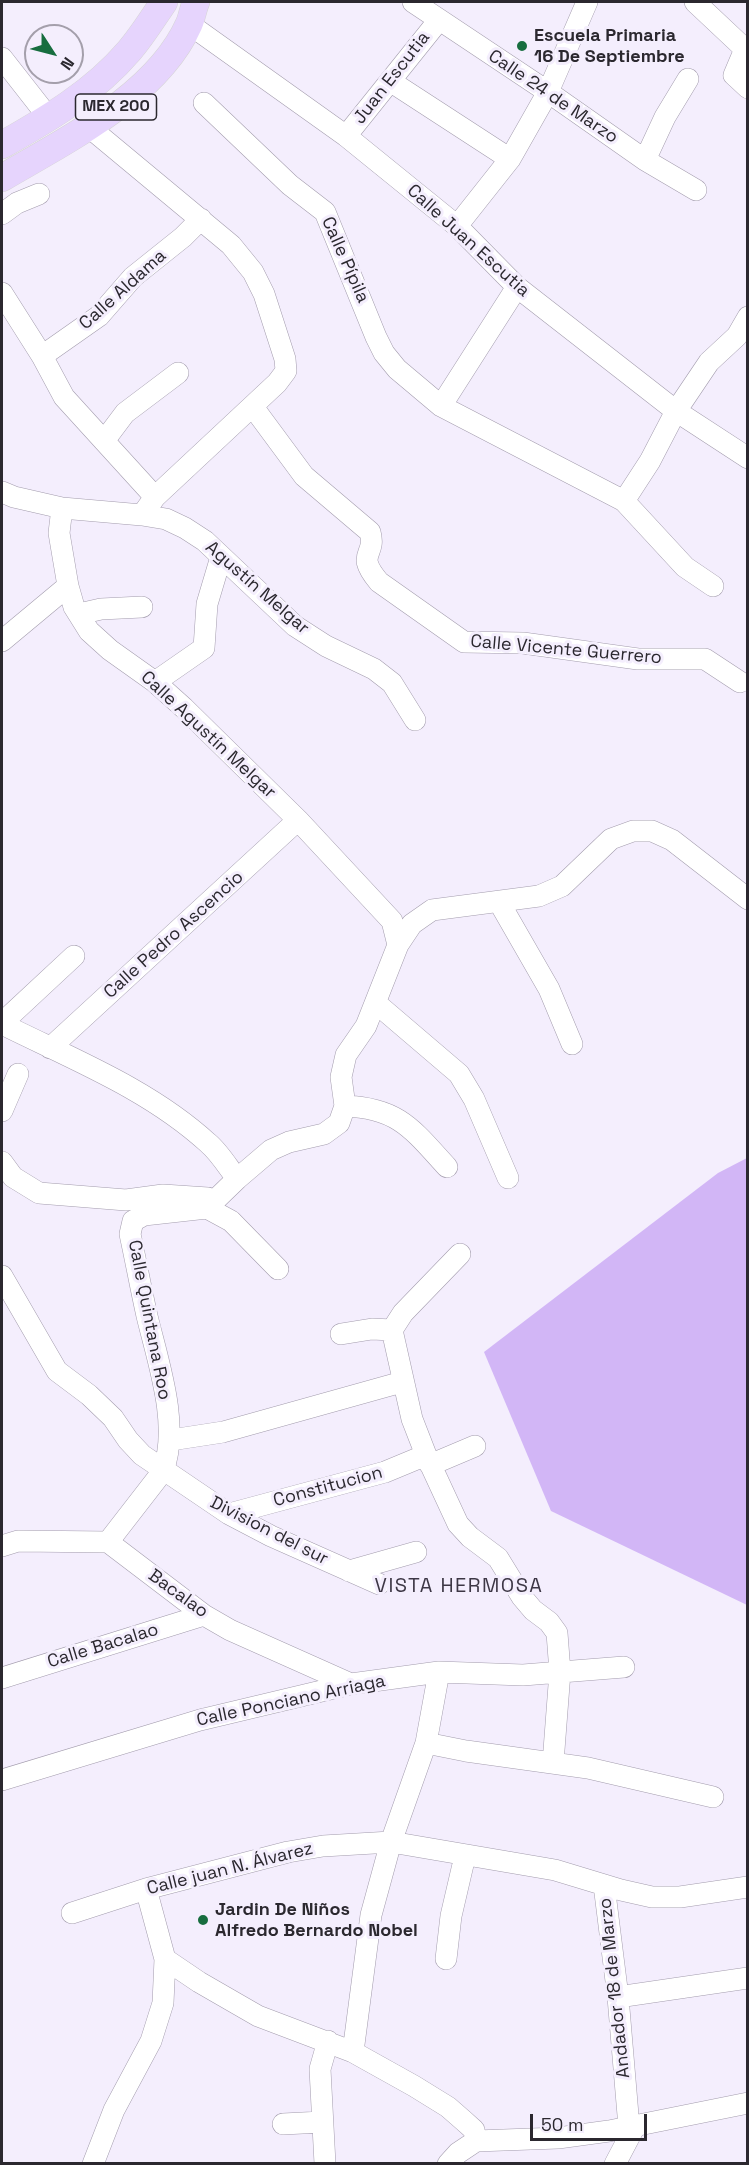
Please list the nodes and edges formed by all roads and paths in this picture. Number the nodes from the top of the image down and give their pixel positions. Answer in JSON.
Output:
{"nodes":[{"id":1,"x":164,"y":2,"type":"edge"},
{"id":2,"x":208,"y":2,"type":"edge"},
{"id":3,"x":413,"y":2,"type":"edge"},
{"id":4,"x":587,"y":2,"type":"edge"},
{"id":5,"x":695,"y":2,"type":"edge"},
{"id":6,"x":192,"y":13,"type":"edge"},
{"id":7,"x":439,"y":20,"type":"junction"},
{"id":8,"x":746,"y":46,"type":"edge"},
{"id":9,"x":2,"y":58,"type":"edge"},
{"id":10,"x":688,"y":79,"type":"dead end"},
{"id":11,"x":390,"y":81,"type":"junction"},
{"id":12,"x":747,"y":88,"type":"edge"},
{"id":13,"x":548,"y":92,"type":"junction"},
{"id":14,"x":204,"y":103,"type":"dead end"},
{"id":15,"x":49,"y":118,"type":"junction"},
{"id":16,"x":89,"y":127,"type":"junction"},
{"id":17,"x":346,"y":136,"type":"junction"},
{"id":18,"x":2,"y":145,"type":"edge"},
{"id":19,"x":510,"y":159,"type":"junction"},
{"id":20,"x":645,"y":160,"type":"junction"},
{"id":21,"x":2,"y":178,"type":"edge"},
{"id":22,"x":696,"y":190,"type":"dead end"},
{"id":23,"x":39,"y":194,"type":"dead end"},
{"id":24,"x":2,"y":213,"type":"edge"},
{"id":25,"x":201,"y":219,"type":"junction"},
{"id":26,"x":457,"y":226,"type":"junction"},
{"id":27,"x":517,"y":287,"type":"junction"},
{"id":28,"x":2,"y":293,"type":"edge"},
{"id":29,"x":747,"y":317,"type":"edge"},
{"id":30,"x":42,"y":356,"type":"junction"},
{"id":31,"x":178,"y":374,"type":"dead end"},
{"id":32,"x":441,"y":406,"type":"junction"},
{"id":33,"x":253,"y":407,"type":"junction"},
{"id":34,"x":676,"y":411,"type":"junction"},
{"id":35,"x":104,"y":441,"type":"junction"},
{"id":36,"x":747,"y":458,"type":"edge"},
{"id":37,"x":2,"y":492,"type":"edge"},
{"id":38,"x":155,"y":497,"type":"junction"},
{"id":39,"x":624,"y":501,"type":"junction"},
{"id":40,"x":62,"y":508,"type":"junction"},
{"id":41,"x":142,"y":515,"type":"junction"},
{"id":42,"x":221,"y":557,"type":"junction"},
{"id":43,"x":68,"y":586,"type":"junction"},
{"id":44,"x":713,"y":586,"type":"dead end"},
{"id":45,"x":142,"y":607,"type":"dead end"},
{"id":46,"x":79,"y":614,"type":"junction"},
{"id":47,"x":2,"y":641,"type":"edge"},
{"id":48,"x":155,"y":682,"type":"junction"},
{"id":49,"x":740,"y":682,"type":"dead end"},
{"id":50,"x":415,"y":720,"type":"dead end"},
{"id":51,"x":298,"y":820,"type":"junction"},
{"id":52,"x":747,"y":899,"type":"edge"},
{"id":53,"x":499,"y":902,"type":"junction"},
{"id":54,"x":398,"y":945,"type":"junction"},
{"id":55,"x":74,"y":956,"type":"dead end"},
{"id":56,"x":377,"y":1004,"type":"junction"},
{"id":57,"x":2,"y":1024,"type":"edge"},
{"id":58,"x":572,"y":1044,"type":"dead end"},
{"id":59,"x":50,"y":1048,"type":"junction"},
{"id":60,"x":18,"y":1074,"type":"dead end"},
{"id":61,"x":345,"y":1106,"type":"junction"},
{"id":62,"x":2,"y":1111,"type":"edge"},
{"id":63,"x":2,"y":1162,"type":"edge"},
{"id":64,"x":447,"y":1167,"type":"dead end"},
{"id":65,"x":508,"y":1178,"type":"dead end"},
{"id":66,"x":237,"y":1179,"type":"junction"},
{"id":67,"x":212,"y":1204,"type":"junction"},
{"id":68,"x":460,"y":1254,"type":"dead end"},
{"id":69,"x":278,"y":1269,"type":"dead end"},
{"id":70,"x":5,"y":1288,"type":"edge"},
{"id":71,"x":392,"y":1330,"type":"junction"},
{"id":72,"x":341,"y":1334,"type":"dead end"},
{"id":73,"x":402,"y":1382,"type":"junction"},
{"id":74,"x":171,"y":1440,"type":"junction"},
{"id":75,"x":475,"y":1446,"type":"dead end"},
{"id":76,"x":428,"y":1460,"type":"junction"},
{"id":77,"x":163,"y":1471,"type":"junction"},
{"id":78,"x":229,"y":1514,"type":"junction"},
{"id":79,"x":108,"y":1542,"type":"junction"},
{"id":80,"x":2,"y":1546,"type":"edge"},
{"id":81,"x":416,"y":1552,"type":"dead end"},
{"id":82,"x":349,"y":1571,"type":"junction"},
{"id":83,"x":379,"y":1584,"type":"dead end"},
{"id":84,"x":204,"y":1615,"type":"junction"},
{"id":85,"x":624,"y":1667,"type":"dead end"},
{"id":86,"x":439,"y":1672,"type":"junction"},
{"id":87,"x":560,"y":1672,"type":"junction"},
{"id":88,"x":2,"y":1678,"type":"edge"},
{"id":89,"x":351,"y":1684,"type":"junction"},
{"id":90,"x":426,"y":1743,"type":"junction"},
{"id":91,"x":553,"y":1763,"type":"junction"},
{"id":92,"x":2,"y":1780,"type":"edge"},
{"id":93,"x":713,"y":1797,"type":"dead end"},
{"id":94,"x":391,"y":1842,"type":"junction"},
{"id":95,"x":465,"y":1856,"type":"junction"},
{"id":96,"x":604,"y":1885,"type":"junction"},
{"id":97,"x":747,"y":1887,"type":"edge"},
{"id":98,"x":146,"y":1889,"type":"junction"},
{"id":99,"x":72,"y":1913,"type":"dead end"},
{"id":100,"x":165,"y":1959,"type":"junction"},
{"id":101,"x":446,"y":1959,"type":"dead end"},
{"id":102,"x":747,"y":1978,"type":"edge"},
{"id":103,"x":618,"y":1997,"type":"junction"},
{"id":104,"x":327,"y":2041,"type":"junction"},
{"id":105,"x":353,"y":2052,"type":"junction"},
{"id":106,"x":747,"y":2103,"type":"edge"},
{"id":107,"x":322,"y":2122,"type":"junction"},
{"id":108,"x":283,"y":2124,"type":"dead end"},
{"id":109,"x":632,"y":2126,"type":"junction"},
{"id":110,"x":476,"y":2141,"type":"junction"},
{"id":111,"x":93,"y":2163,"type":"edge"},
{"id":112,"x":325,"y":2163,"type":"edge"},
{"id":113,"x":448,"y":2163,"type":"edge"},
{"id":114,"x":615,"y":2163,"type":"edge"}],
"edges":[{"from":1,"to":15,"type":"main road","number":"MEX 200"},
{"from":2,"to":6,"type":"main road"},
{"from":3,"to":7,"type":"street","name":"Calle 24 de Marzo"},
{"from":4,"to":13,"type":"street"},
{"from":5,"to":8,"type":"street"},
{"from":6,"to":16,"type":"main road","number":"MEX 200"},
{"from":6,"to":17,"type":"street","name":"Calle Juan Escutia"},
{"from":7,"to":11,"type":"street","name":"Juan Escutia"},
{"from":7,"to":13,"type":"street","name":"Calle 24 de Marzo"},
{"from":8,"to":12,"type":"street"},
{"from":9,"to":15,"type":"street"},
{"from":10,"to":20,"type":"street"},
{"from":11,"to":17,"type":"street","name":"Juan Escutia"},
{"from":11,"to":19,"type":"street"},
{"from":13,"to":19,"type":"street"},
{"from":13,"to":20,"type":"street","name":"Calle 24 de Marzo"},
{"from":14,"to":32,"type":"street","name":"Calle Pípila"},
{"from":15,"to":18,"type":"main road","number":"MEX 200"},
{"from":16,"to":21,"type":"main road","number":"MEX 200"},
{"from":16,"to":25,"type":"street"},
{"from":17,"to":26,"type":"street","name":"Calle Juan Escutia"},
{"from":19,"to":26,"type":"street"},
{"from":20,"to":22,"type":"street","name":"Calle 24 de Marzo"},
{"from":23,"to":24,"type":"street"},
{"from":25,"to":30,"type":"street","name":"Calle Aldama"},
{"from":25,"to":33,"type":"street"},
{"from":26,"to":27,"type":"street","name":"Calle Juan Escutia"},
{"from":27,"to":32,"type":"street"},
{"from":27,"to":34,"type":"street","name":"Calle Juan Escutia"},
{"from":28,"to":30,"type":"street"},
{"from":29,"to":34,"type":"street"},
{"from":30,"to":35,"type":"street"},
{"from":31,"to":35,"type":"street"},
{"from":32,"to":39,"type":"street","name":"Calle Pípila"},
{"from":33,"to":38,"type":"street"},
{"from":33,"to":49,"type":"street","name":"Calle Vicente Guerrero"},
{"from":34,"to":36,"type":"street","name":"Calle Juan Escutia"},
{"from":34,"to":39,"type":"street"},
{"from":35,"to":38,"type":"street"},
{"from":37,"to":40,"type":"street"},
{"from":38,"to":41,"type":"street"},
{"from":39,"to":44,"type":"street","name":"Calle Pípila"},
{"from":40,"to":41,"type":"street"},
{"from":40,"to":43,"type":"street","name":"Calle Agustín Melgar"},
{"from":41,"to":42,"type":"street","name":"Agustín Melgar"},
{"from":42,"to":48,"type":"street"},
{"from":42,"to":50,"type":"street","name":"Agustín Melgar"},
{"from":43,"to":46,"type":"street","name":"Calle Agustín Melgar"},
{"from":43,"to":47,"type":"street"},
{"from":45,"to":46,"type":"street"},
{"from":46,"to":48,"type":"street","name":"Calle Agustín Melgar"},
{"from":48,"to":51,"type":"street","name":"Calle Agustín Melgar"},
{"from":51,"to":54,"type":"street","name":"Calle Agustín Melgar"},
{"from":51,"to":59,"type":"street","name":"Calle Pedro Ascencio"},
{"from":52,"to":53,"type":"street"},
{"from":53,"to":54,"type":"street"},
{"from":53,"to":58,"type":"street"},
{"from":54,"to":56,"type":"street"},
{"from":55,"to":57,"type":"street"},
{"from":56,"to":61,"type":"street"},
{"from":56,"to":65,"type":"street"},
{"from":57,"to":59,"type":"street"},
{"from":59,"to":66,"type":"street"},
{"from":60,"to":62,"type":"street"},
{"from":61,"to":64,"type":"street"},
{"from":61,"to":66,"type":"street"},
{"from":63,"to":67,"type":"street"},
{"from":66,"to":67,"type":"street"},
{"from":67,"to":69,"type":"street"},
{"from":67,"to":74,"type":"street","name":"Calle Quintana Roo"},
{"from":68,"to":71,"type":"street"},
{"from":70,"to":77,"type":"street","name":"Division del sur"},
{"from":71,"to":72,"type":"street"},
{"from":71,"to":73,"type":"street"},
{"from":73,"to":74,"type":"street"},
{"from":73,"to":76,"type":"street"},
{"from":74,"to":77,"type":"street","name":"Calle Quintana Roo"},
{"from":75,"to":76,"type":"street","name":"Constitucion"},
{"from":76,"to":78,"type":"street","name":"Constitucion"},
{"from":76,"to":87,"type":"street"},
{"from":77,"to":78,"type":"street","name":"Division del sur"},
{"from":77,"to":79,"type":"street","name":"Calle Quintana Roo"},
{"from":78,"to":82,"type":"street","name":"Division del sur"},
{"from":79,"to":80,"type":"street"},
{"from":79,"to":84,"type":"street","name":"Bacalao"},
{"from":81,"to":82,"type":"street"},
{"from":82,"to":83,"type":"street","name":"Division del sur"},
{"from":84,"to":88,"type":"street","name":"Calle Bacalao"},
{"from":84,"to":89,"type":"street","name":"Bacalao"},
{"from":85,"to":87,"type":"street","name":"Calle Ponciano Arriaga"},
{"from":86,"to":87,"type":"street","name":"Calle Ponciano Arriaga"},
{"from":86,"to":89,"type":"street","name":"Calle Ponciano Arriaga"},
{"from":86,"to":90,"type":"street"},
{"from":87,"to":91,"type":"street"},
{"from":89,"to":92,"type":"street","name":"Calle Ponciano Arriaga"},
{"from":90,"to":91,"type":"street"},
{"from":90,"to":94,"type":"street"},
{"from":91,"to":93,"type":"street"},
{"from":94,"to":95,"type":"street","name":"Calle juan N. Álvarez"},
{"from":94,"to":98,"type":"street","name":"Calle juan N. Álvarez"},
{"from":94,"to":105,"type":"street"},
{"from":95,"to":96,"type":"street","name":"Calle juan N. Álvarez"},
{"from":95,"to":101,"type":"street"},
{"from":96,"to":97,"type":"street","name":"Calle juan N. Álvarez"},
{"from":96,"to":103,"type":"street","name":"Andador 18 de Marzo"},
{"from":98,"to":99,"type":"street","name":"Calle juan N. Álvarez"},
{"from":98,"to":100,"type":"street"},
{"from":100,"to":104,"type":"street"},
{"from":100,"to":111,"type":"street"},
{"from":102,"to":103,"type":"street"},
{"from":103,"to":109,"type":"street","name":"Andador 18 de Marzo"},
{"from":104,"to":105,"type":"street"},
{"from":104,"to":107,"type":"street"},
{"from":105,"to":110,"type":"street"},
{"from":106,"to":109,"type":"street"},
{"from":107,"to":108,"type":"street"},
{"from":107,"to":112,"type":"street"},
{"from":109,"to":110,"type":"street"},
{"from":109,"to":114,"type":"street"},
{"from":110,"to":113,"type":"street"}]}
